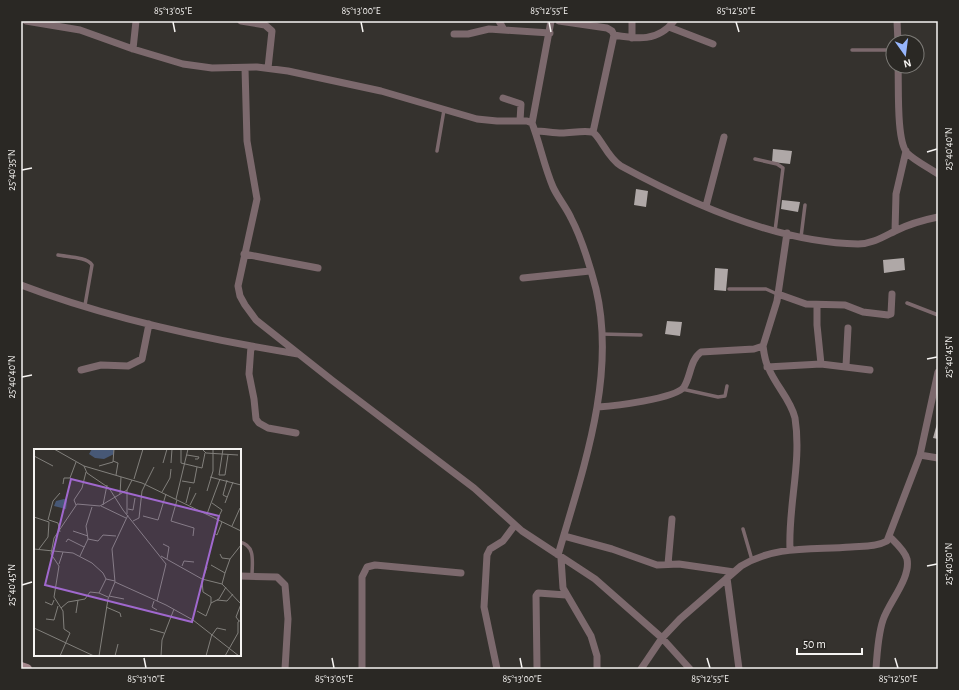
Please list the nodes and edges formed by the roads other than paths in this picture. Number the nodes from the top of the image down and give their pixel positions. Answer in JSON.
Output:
{"nodes":[{"id":1,"x":26,"y":21,"type":"edge"},
{"id":2,"x":136,"y":21,"type":"edge"},
{"id":3,"x":241,"y":21,"type":"edge"},
{"id":4,"x":499,"y":21,"type":"edge"},
{"id":5,"x":551,"y":21,"type":"edge"},
{"id":6,"x":559,"y":21,"type":"edge"},
{"id":7,"x":632,"y":21,"type":"edge"},
{"id":8,"x":674,"y":21,"type":"edge"},
{"id":9,"x":897,"y":21,"type":"edge"},
{"id":10,"x":669,"y":27,"type":"junction"},
{"id":11,"x":504,"y":30,"type":"junction"},
{"id":12,"x":550,"y":33,"type":"junction"},
{"id":13,"x":454,"y":34,"type":"dead end"},
{"id":14,"x":898,"y":34,"type":"edge"},
{"id":15,"x":614,"y":35,"type":"junction"},
{"id":16,"x":632,"y":38,"type":"junction"},
{"id":17,"x":712,"y":44,"type":"dead end"},
{"id":18,"x":133,"y":49,"type":"junction"},
{"id":19,"x":852,"y":50,"type":"dead end"},
{"id":20,"x":885,"y":50,"type":"edge"},
{"id":21,"x":246,"y":68,"type":"junction"},
{"id":22,"x":268,"y":68,"type":"junction"},
{"id":23,"x":898,"y":74,"type":"edge"},
{"id":24,"x":503,"y":98,"type":"dead end"},
{"id":25,"x":444,"y":110,"type":"junction"},
{"id":26,"x":520,"y":121,"type":"junction"},
{"id":27,"x":533,"y":127,"type":"junction"},
{"id":28,"x":593,"y":132,"type":"junction"},
{"id":29,"x":724,"y":137,"type":"dead end"},
{"id":30,"x":437,"y":151,"type":"dead end"},
{"id":31,"x":906,"y":152,"type":"junction"},
{"id":32,"x":755,"y":159,"type":"dead end"},
{"id":33,"x":938,"y":174,"type":"edge"},
{"id":34,"x":706,"y":206,"type":"junction"},
{"id":35,"x":806,"y":206,"type":"dead end"},
{"id":36,"x":938,"y":217,"type":"edge"},
{"id":37,"x":775,"y":230,"type":"junction"},
{"id":38,"x":895,"y":231,"type":"junction"},
{"id":39,"x":787,"y":233,"type":"junction"},
{"id":40,"x":801,"y":237,"type":"junction"},
{"id":41,"x":244,"y":254,"type":"junction"},
{"id":42,"x":58,"y":255,"type":"dead end"},
{"id":43,"x":318,"y":268,"type":"dead end"},
{"id":44,"x":590,"y":270,"type":"junction"},
{"id":45,"x":523,"y":278,"type":"dead end"},
{"id":46,"x":21,"y":285,"type":"edge"},
{"id":47,"x":729,"y":289,"type":"dead end"},
{"id":48,"x":778,"y":294,"type":"junction"},
{"id":49,"x":892,"y":294,"type":"dead end"},
{"id":50,"x":908,"y":303,"type":"dead end"},
{"id":51,"x":85,"y":305,"type":"junction"},
{"id":52,"x":817,"y":305,"type":"junction"},
{"id":53,"x":938,"y":315,"type":"edge"},
{"id":54,"x":149,"y":324,"type":"junction"},
{"id":55,"x":848,"y":328,"type":"dead end"},
{"id":56,"x":602,"y":334,"type":"junction"},
{"id":57,"x":640,"y":335,"type":"dead end"},
{"id":58,"x":250,"y":346,"type":"junction"},
{"id":59,"x":763,"y":346,"type":"junction"},
{"id":60,"x":298,"y":354,"type":"junction"},
{"id":61,"x":821,"y":364,"type":"junction"},
{"id":62,"x":768,"y":366,"type":"junction"},
{"id":63,"x":846,"y":366,"type":"junction"},
{"id":64,"x":81,"y":370,"type":"dead end"},
{"id":65,"x":870,"y":370,"type":"dead end"},
{"id":66,"x":938,"y":372,"type":"edge"},
{"id":67,"x":727,"y":386,"type":"dead end"},
{"id":68,"x":682,"y":389,"type":"junction"},
{"id":69,"x":598,"y":407,"type":"junction"},
{"id":70,"x":296,"y":433,"type":"dead end"},
{"id":71,"x":920,"y":455,"type":"junction"},
{"id":72,"x":938,"y":458,"type":"edge"},
{"id":73,"x":672,"y":519,"type":"dead end"},
{"id":74,"x":515,"y":525,"type":"junction"},
{"id":75,"x":743,"y":529,"type":"dead end"},
{"id":76,"x":564,"y":536,"type":"junction"},
{"id":77,"x":890,"y":537,"type":"junction"},
{"id":78,"x":241,"y":542,"type":"edge"},
{"id":79,"x":790,"y":549,"type":"junction"},
{"id":80,"x":559,"y":556,"type":"junction"},
{"id":81,"x":752,"y":560,"type":"junction"},
{"id":82,"x":668,"y":564,"type":"junction"},
{"id":83,"x":734,"y":572,"type":"junction"},
{"id":84,"x":461,"y":573,"type":"dead end"},
{"id":85,"x":241,"y":576,"type":"edge"},
{"id":86,"x":252,"y":576,"type":"junction"},
{"id":87,"x":727,"y":578,"type":"junction"},
{"id":88,"x":566,"y":595,"type":"junction"},
{"id":89,"x":662,"y":638,"type":"junction"},
{"id":90,"x":21,"y":667,"type":"edge"},
{"id":91,"x":537,"y":667,"type":"dead end"},
{"id":92,"x":27,"y":669,"type":"edge"},
{"id":93,"x":285,"y":669,"type":"edge"},
{"id":94,"x":362,"y":669,"type":"edge"},
{"id":95,"x":497,"y":669,"type":"edge"},
{"id":96,"x":597,"y":669,"type":"edge"},
{"id":97,"x":641,"y":669,"type":"edge"},
{"id":98,"x":690,"y":669,"type":"edge"},
{"id":99,"x":739,"y":669,"type":"edge"},
{"id":100,"x":876,"y":669,"type":"edge"}],
"edges":[{"from":1,"to":18,"type":"street"},
{"from":2,"to":18,"type":"street"},
{"from":3,"to":22,"type":"street"},
{"from":4,"to":11,"type":"street"},
{"from":5,"to":12,"type":"street"},
{"from":6,"to":15,"type":"street"},
{"from":7,"to":16,"type":"street"},
{"from":8,"to":10,"type":"street"},
{"from":9,"to":14,"type":"street"},
{"from":10,"to":16,"type":"street"},
{"from":10,"to":17,"type":"street"},
{"from":11,"to":12,"type":"street"},
{"from":11,"to":13,"type":"street"},
{"from":12,"to":27,"type":"street"},
{"from":15,"to":16,"type":"street"},
{"from":15,"to":28,"type":"street"},
{"from":18,"to":21,"type":"street"},
{"from":19,"to":20,"type":"lane"},
{"from":21,"to":22,"type":"street"},
{"from":21,"to":41,"type":"street"},
{"from":22,"to":25,"type":"street"},
{"from":23,"to":31,"type":"street"},
{"from":24,"to":26,"type":"street"},
{"from":25,"to":26,"type":"street"},
{"from":25,"to":30,"type":"lane"},
{"from":26,"to":27,"type":"street"},
{"from":27,"to":28,"type":"street"},
{"from":27,"to":44,"type":"street"},
{"from":28,"to":34,"type":"street"},
{"from":29,"to":34,"type":"street"},
{"from":31,"to":33,"type":"street"},
{"from":31,"to":38,"type":"street"},
{"from":32,"to":37,"type":"lane"},
{"from":34,"to":37,"type":"street"},
{"from":35,"to":40,"type":"lane"},
{"from":36,"to":38,"type":"street"},
{"from":37,"to":39,"type":"street"},
{"from":38,"to":40,"type":"street"},
{"from":39,"to":40,"type":"street"},
{"from":39,"to":48,"type":"street"},
{"from":41,"to":43,"type":"street"},
{"from":41,"to":60,"type":"street"},
{"from":42,"to":51,"type":"lane"},
{"from":44,"to":45,"type":"street"},
{"from":44,"to":56,"type":"street"},
{"from":46,"to":51,"type":"street"},
{"from":47,"to":48,"type":"lane"},
{"from":48,"to":52,"type":"street"},
{"from":48,"to":59,"type":"street"},
{"from":49,"to":52,"type":"street"},
{"from":50,"to":53,"type":"lane"},
{"from":51,"to":54,"type":"street"},
{"from":52,"to":61,"type":"street"},
{"from":54,"to":58,"type":"street"},
{"from":54,"to":64,"type":"street"},
{"from":55,"to":63,"type":"street"},
{"from":56,"to":57,"type":"lane"},
{"from":56,"to":69,"type":"street"},
{"from":58,"to":60,"type":"street"},
{"from":58,"to":70,"type":"street"},
{"from":59,"to":62,"type":"street"},
{"from":59,"to":68,"type":"street"},
{"from":60,"to":74,"type":"street"},
{"from":61,"to":62,"type":"street"},
{"from":61,"to":63,"type":"street"},
{"from":62,"to":79,"type":"street"},
{"from":63,"to":65,"type":"street"},
{"from":66,"to":71,"type":"street"},
{"from":67,"to":68,"type":"lane"},
{"from":68,"to":69,"type":"street"},
{"from":69,"to":76,"type":"street"},
{"from":71,"to":72,"type":"street"},
{"from":71,"to":77,"type":"street"},
{"from":73,"to":82,"type":"street"},
{"from":74,"to":80,"type":"street"},
{"from":74,"to":95,"type":"street"},
{"from":75,"to":81,"type":"lane"},
{"from":76,"to":80,"type":"street"},
{"from":76,"to":82,"type":"street"},
{"from":77,"to":79,"type":"street"},
{"from":77,"to":100,"type":"street"},
{"from":78,"to":86,"type":"lane"},
{"from":79,"to":81,"type":"street"},
{"from":80,"to":88,"type":"street"},
{"from":80,"to":89,"type":"street"},
{"from":81,"to":83,"type":"street"},
{"from":82,"to":83,"type":"street"},
{"from":83,"to":87,"type":"street"},
{"from":84,"to":94,"type":"street"},
{"from":85,"to":86,"type":"street"},
{"from":86,"to":93,"type":"street"},
{"from":87,"to":89,"type":"street"},
{"from":87,"to":99,"type":"street"},
{"from":88,"to":91,"type":"street"},
{"from":88,"to":96,"type":"street"},
{"from":89,"to":97,"type":"street"},
{"from":89,"to":98,"type":"street"},
{"from":90,"to":92,"type":"main road"}]}
